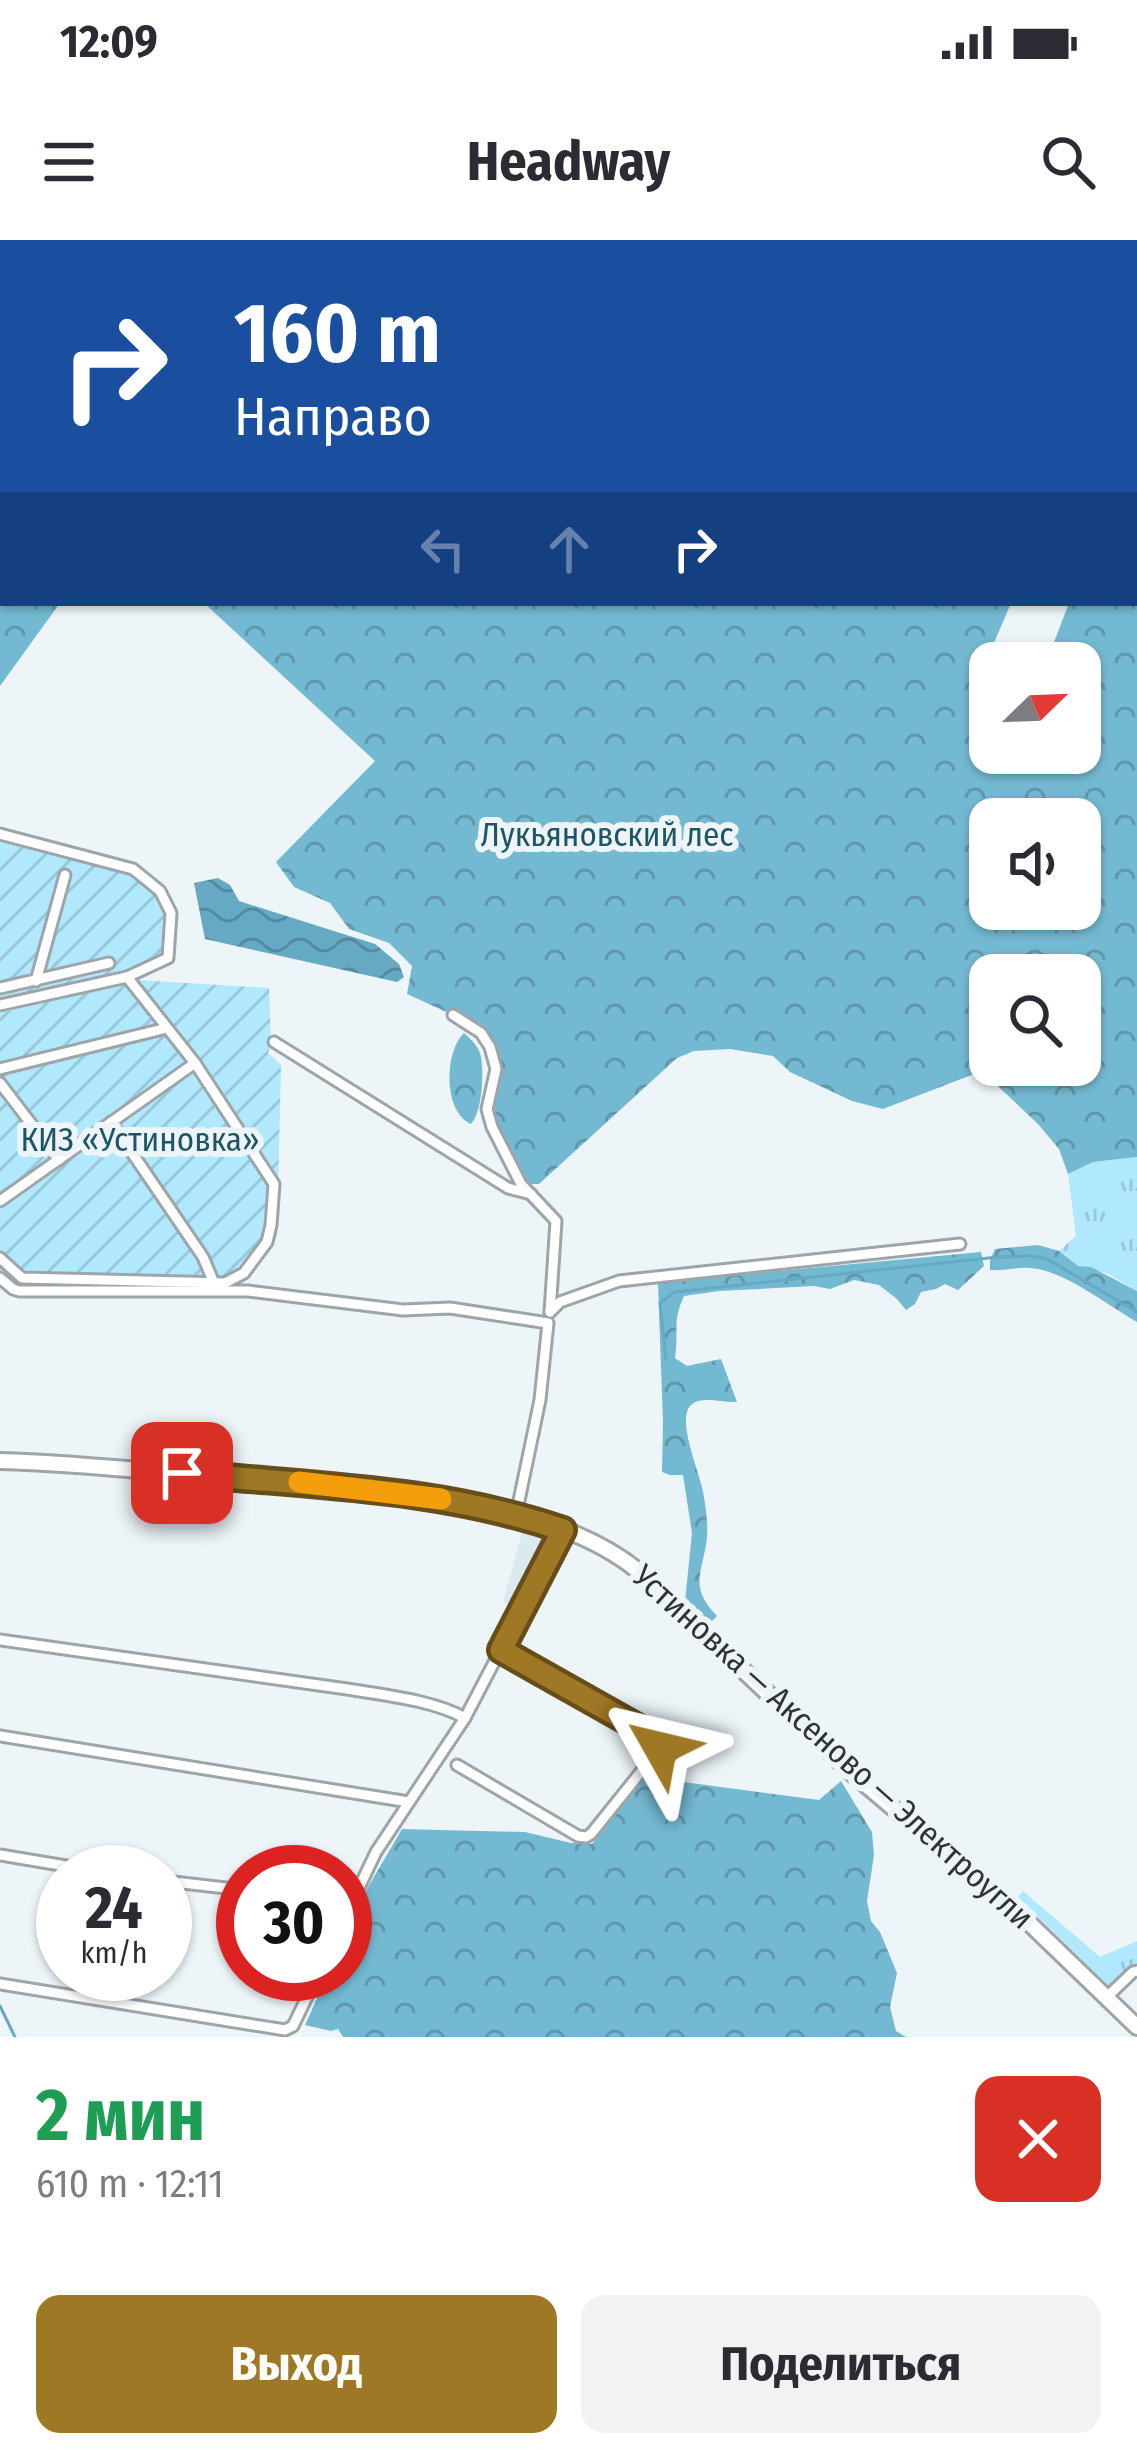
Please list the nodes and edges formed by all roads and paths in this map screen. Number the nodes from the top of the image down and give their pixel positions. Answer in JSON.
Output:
{"nodes":[{"id":1,"x":0,"y":833,"type":"edge"},
{"id":2,"x":65,"y":875,"type":"dead end"},
{"id":3,"x":109,"y":963,"type":"dead end"},
{"id":4,"x":127,"y":977,"type":"junction"},
{"id":5,"x":36,"y":981,"type":"junction"},
{"id":6,"x":0,"y":988,"type":"edge"},
{"id":7,"x":0,"y":1005,"type":"edge"},
{"id":8,"x":453,"y":1015,"type":"dead end"},
{"id":9,"x":167,"y":1028,"type":"junction"},
{"id":10,"x":274,"y":1042,"type":"dead end"},
{"id":11,"x":194,"y":1063,"type":"junction"},
{"id":12,"x":0,"y":1069,"type":"edge"},
{"id":13,"x":0,"y":1083,"type":"edge"},
{"id":14,"x":111,"y":1122,"type":"junction"},
{"id":15,"x":59,"y":1160,"type":"junction"},
{"id":16,"x":531,"y":1194,"type":"junction"},
{"id":17,"x":0,"y":1201,"type":"edge"},
{"id":18,"x":960,"y":1244,"type":"dead end"},
{"id":19,"x":0,"y":1258,"type":"edge"},
{"id":20,"x":0,"y":1278,"type":"edge"},
{"id":21,"x":214,"y":1283,"type":"junction"},
{"id":22,"x":549,"y":1317,"type":"junction"},
{"id":23,"x":0,"y":1461,"type":"edge"},
{"id":24,"x":516,"y":1515,"type":"junction"},
{"id":25,"x":563,"y":1530,"type":"junction"},
{"id":26,"x":0,"y":1640,"type":"edge"},
{"id":27,"x":501,"y":1650,"type":"junction"},
{"id":28,"x":465,"y":1718,"type":"junction"},
{"id":29,"x":0,"y":1736,"type":"edge"},
{"id":30,"x":457,"y":1766,"type":"dead end"},
{"id":31,"x":409,"y":1802,"type":"junction"},
{"id":32,"x":0,"y":1855,"type":"edge"},
{"id":33,"x":372,"y":1860,"type":"edge"},
{"id":34,"x":36,"y":1861,"type":"edge"},
{"id":35,"x":1137,"y":1971,"type":"edge"},
{"id":36,"x":0,"y":1984,"type":"edge"},
{"id":37,"x":1107,"y":1997,"type":"junction"},
{"id":38,"x":306,"y":2001,"type":"edge"},
{"id":39,"x":1137,"y":2027,"type":"edge"},
{"id":40,"x":280,"y":2034,"type":"edge"}],
"edges":[{"from":1,"to":4,"type":"street"},
{"from":2,"to":5,"type":"street"},
{"from":3,"to":5,"type":"street"},
{"from":4,"to":7,"type":"street"},
{"from":4,"to":9,"type":"street"},
{"from":5,"to":6,"type":"street"},
{"from":8,"to":16,"type":"street"},
{"from":9,"to":11,"type":"street"},
{"from":9,"to":12,"type":"street"},
{"from":10,"to":16,"type":"street"},
{"from":11,"to":14,"type":"street"},
{"from":11,"to":21,"type":"street"},
{"from":13,"to":15,"type":"street"},
{"from":14,"to":15,"type":"street"},
{"from":14,"to":21,"type":"street"},
{"from":15,"to":17,"type":"street"},
{"from":16,"to":22,"type":"street"},
{"from":18,"to":22,"type":"street"},
{"from":19,"to":21,"type":"street"},
{"from":20,"to":22,"type":"street"},
{"from":22,"to":24,"type":"street"},
{"from":23,"to":24,"type":"main road","name":"Устиновка — Аксеново — Электроугли"},
{"from":24,"to":25,"type":"main road","name":"Устиновка — Аксеново — Электроугли"},
{"from":25,"to":27,"type":"street"},
{"from":25,"to":37,"type":"main road","name":"Устиновка — Аксеново — Электроугли"},
{"from":26,"to":28,"type":"street"},
{"from":27,"to":28,"type":"street"},
{"from":27,"to":30,"type":"street"},
{"from":28,"to":31,"type":"street"},
{"from":29,"to":31,"type":"street"},
{"from":31,"to":33,"type":"street"},
{"from":32,"to":34,"type":"street"},
{"from":35,"to":37,"type":"street"},
{"from":36,"to":40,"type":"street"},
{"from":37,"to":39,"type":"main road","name":"Устиновка — Аксеново — Электроугли"},
{"from":38,"to":40,"type":"street"}]}
